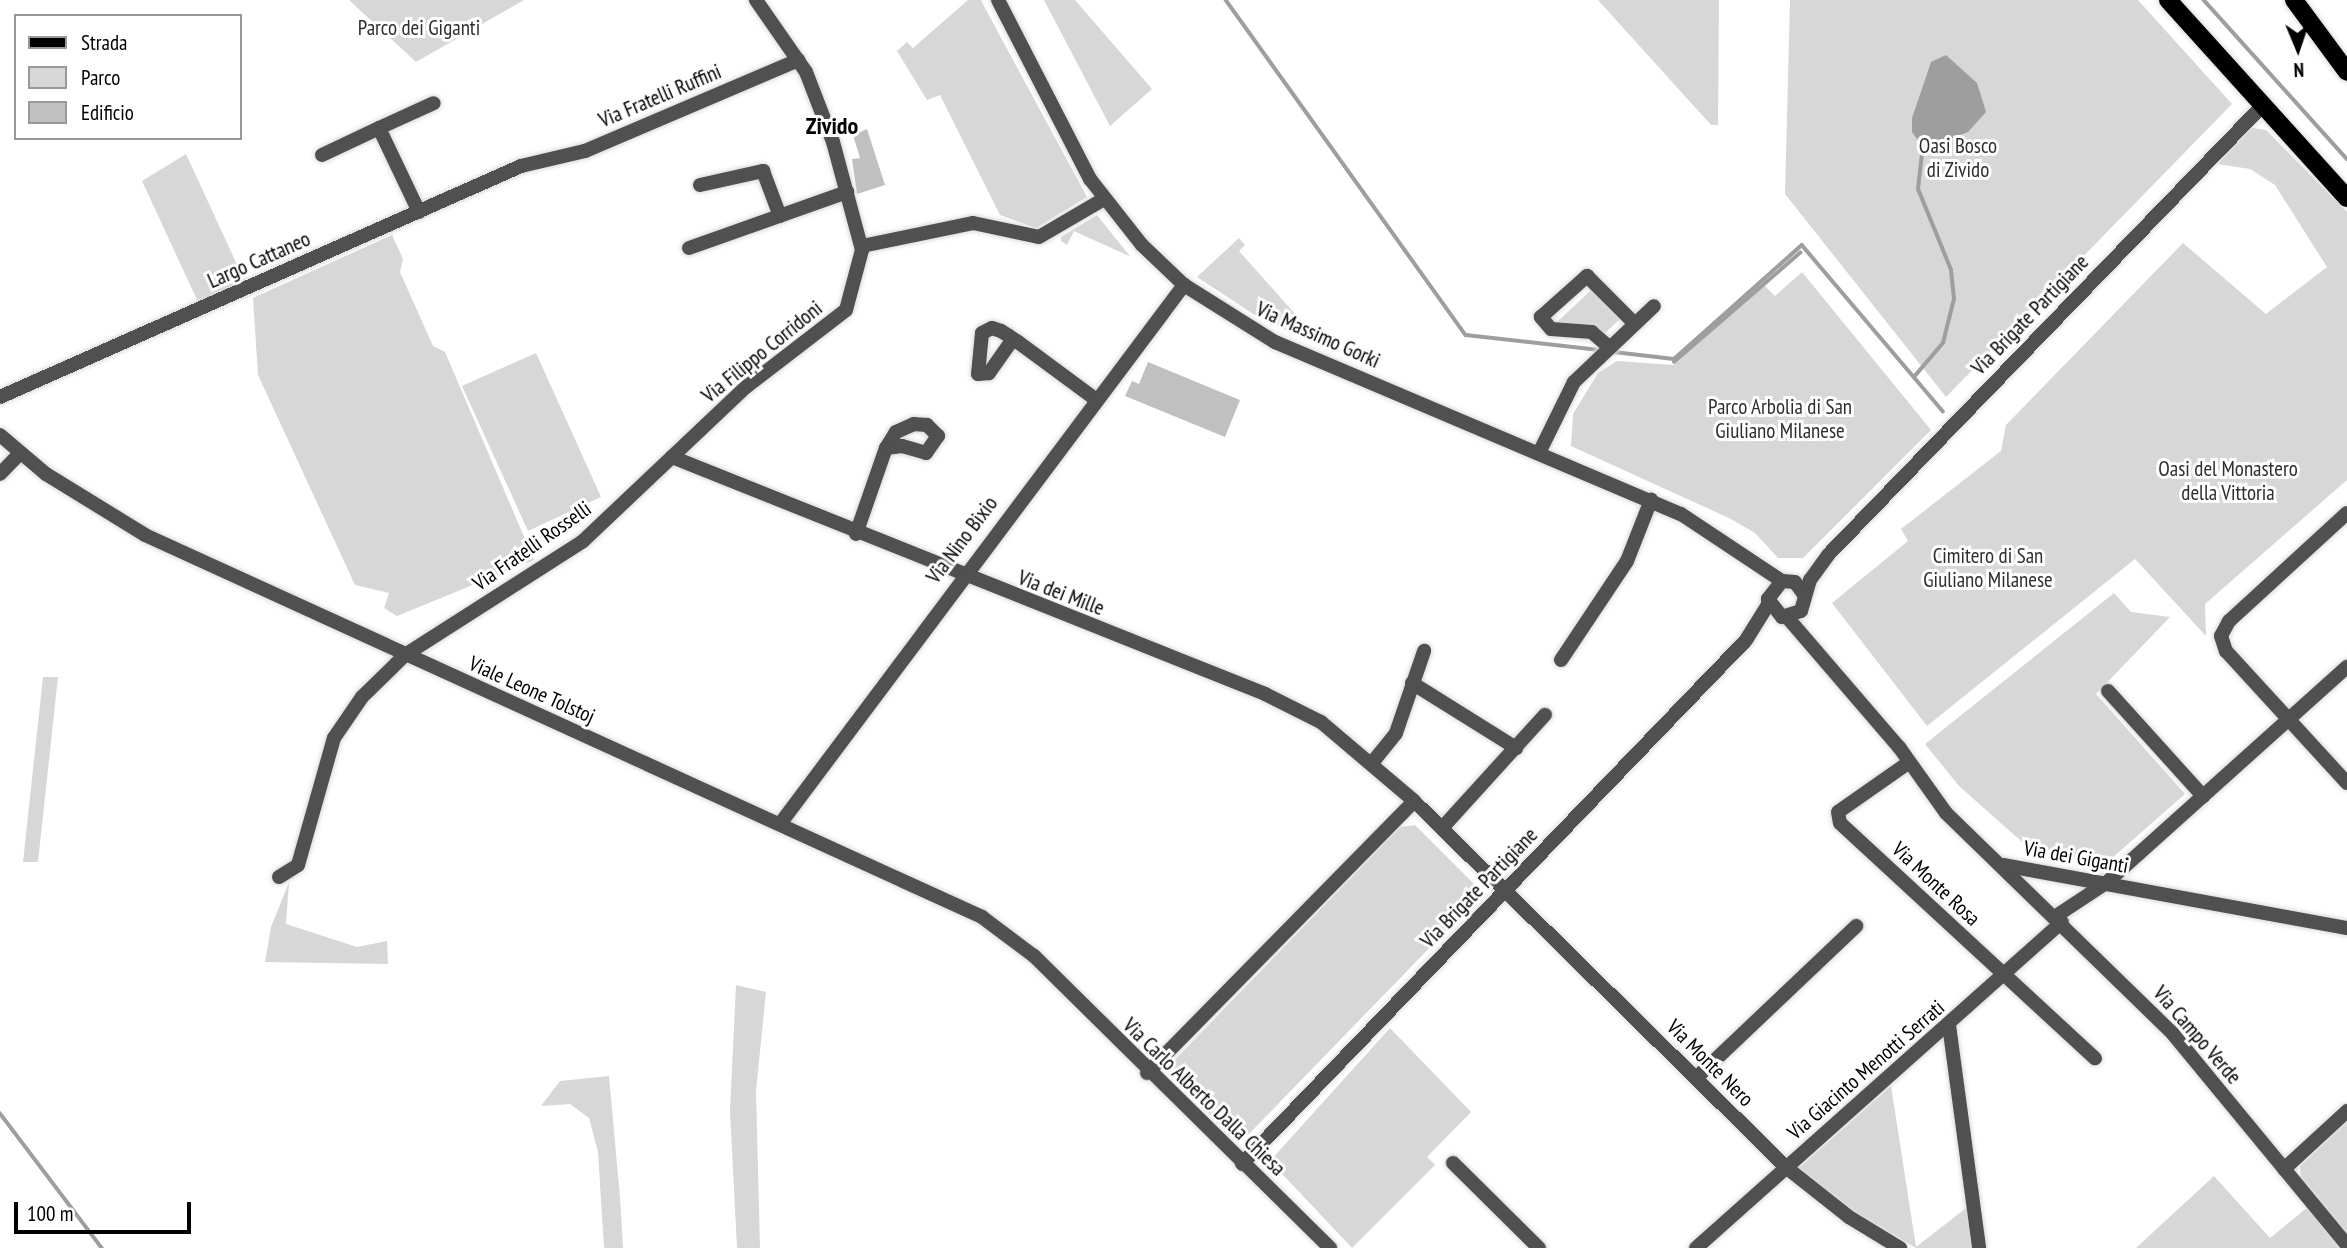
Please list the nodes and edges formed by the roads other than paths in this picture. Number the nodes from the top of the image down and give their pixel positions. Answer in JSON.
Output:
{"nodes":[{"id":1,"x":756,"y":0,"type":"edge"},
{"id":2,"x":998,"y":0,"type":"edge"},
{"id":3,"x":2168,"y":0,"type":"edge"},
{"id":4,"x":2294,"y":0,"type":"edge"},
{"id":5,"x":798,"y":60,"type":"junction"},
{"id":6,"x":2347,"y":72,"type":"edge"},
{"id":7,"x":434,"y":103,"type":"dead end"},
{"id":8,"x":2263,"y":105,"type":"junction"},
{"id":9,"x":379,"y":128,"type":"junction"},
{"id":10,"x":321,"y":155,"type":"dead end"},
{"id":11,"x":536,"y":161,"type":"joint"},
{"id":12,"x":700,"y":185,"type":"dead end"},
{"id":13,"x":847,"y":192,"type":"junction"},
{"id":14,"x":2347,"y":198,"type":"edge"},
{"id":15,"x":1104,"y":199,"type":"junction"},
{"id":16,"x":419,"y":212,"type":"junction"},
{"id":17,"x":780,"y":216,"type":"junction"},
{"id":18,"x":862,"y":246,"type":"junction"},
{"id":19,"x":689,"y":248,"type":"dead end"},
{"id":20,"x":1184,"y":285,"type":"junction"},
{"id":21,"x":1654,"y":306,"type":"dead end"},
{"id":22,"x":1634,"y":323,"type":"junction"},
{"id":23,"x":1013,"y":339,"type":"dead end"},
{"id":24,"x":1609,"y":347,"type":"junction"},
{"id":25,"x":0,"y":397,"type":"edge"},
{"id":26,"x":1094,"y":398,"type":"junction"},
{"id":27,"x":0,"y":435,"type":"edge"},
{"id":28,"x":886,"y":449,"type":"dead end"},
{"id":29,"x":20,"y":453,"type":"junction"},
{"id":30,"x":1539,"y":453,"type":"junction"},
{"id":31,"x":673,"y":457,"type":"junction"},
{"id":32,"x":0,"y":474,"type":"edge"},
{"id":33,"x":1651,"y":500,"type":"junction"},
{"id":34,"x":2347,"y":513,"type":"edge"},
{"id":35,"x":856,"y":534,"type":"junction"},
{"id":36,"x":1829,"y":554,"type":"junction"},
{"id":37,"x":1751,"y":558,"type":"junction"},
{"id":38,"x":960,"y":577,"type":"junction"},
{"id":39,"x":1787,"y":581,"type":"junction"},
{"id":40,"x":1769,"y":598,"type":"junction"},
{"id":41,"x":1793,"y":610,"type":"junction"},
{"id":42,"x":1746,"y":640,"type":"junction"},
{"id":43,"x":1424,"y":651,"type":"dead end"},
{"id":44,"x":405,"y":655,"type":"junction"},
{"id":45,"x":1561,"y":660,"type":"dead end"},
{"id":46,"x":2347,"y":667,"type":"edge"},
{"id":47,"x":1412,"y":683,"type":"junction"},
{"id":48,"x":2108,"y":691,"type":"dead end"},
{"id":49,"x":1545,"y":715,"type":"dead end"},
{"id":50,"x":2288,"y":720,"type":"junction"},
{"id":51,"x":1516,"y":748,"type":"junction"},
{"id":52,"x":1372,"y":763,"type":"junction"},
{"id":53,"x":1908,"y":763,"type":"junction"},
{"id":54,"x":2347,"y":783,"type":"edge"},
{"id":55,"x":2203,"y":796,"type":"junction"},
{"id":56,"x":1414,"y":801,"type":"junction"},
{"id":57,"x":780,"y":824,"type":"junction"},
{"id":58,"x":1442,"y":828,"type":"junction"},
{"id":59,"x":2003,"y":865,"type":"junction"},
{"id":60,"x":279,"y":877,"type":"dead end"},
{"id":61,"x":2085,"y":879,"type":"junction"},
{"id":62,"x":2106,"y":883,"type":"junction"},
{"id":63,"x":1505,"y":891,"type":"junction"},
{"id":64,"x":2068,"y":905,"type":"junction"},
{"id":65,"x":2059,"y":919,"type":"junction"},
{"id":66,"x":1856,"y":926,"type":"dead end"},
{"id":67,"x":2345,"y":926,"type":"edge"},
{"id":68,"x":1051,"y":973,"type":"joint"},
{"id":69,"x":2004,"y":976,"type":"junction"},
{"id":70,"x":1949,"y":1025,"type":"junction"},
{"id":71,"x":2095,"y":1058,"type":"dead end"},
{"id":72,"x":1147,"y":1073,"type":"junction"},
{"id":73,"x":1696,"y":1078,"type":"junction"},
{"id":74,"x":2347,"y":1111,"type":"edge"},
{"id":75,"x":1453,"y":1163,"type":"dead end"},
{"id":76,"x":1242,"y":1164,"type":"junction"},
{"id":77,"x":1787,"y":1168,"type":"junction"},
{"id":78,"x":2284,"y":1169,"type":"junction"},
{"id":79,"x":2347,"y":1245,"type":"edge"},
{"id":80,"x":1330,"y":1248,"type":"edge"},
{"id":81,"x":1539,"y":1248,"type":"edge"},
{"id":82,"x":1696,"y":1248,"type":"edge"},
{"id":83,"x":1900,"y":1248,"type":"edge"},
{"id":84,"x":1979,"y":1248,"type":"edge"}],
"edges":[{"from":1,"to":5,"type":"street","name":"Via Filippo Corridoni"},
{"from":2,"to":15,"type":"street","name":"Via Massimo Gorki"},
{"from":3,"to":8,"type":"main road"},
{"from":4,"to":6,"type":"main road"},
{"from":5,"to":11,"type":"street","name":"Via Fratelli Ruffini"},
{"from":5,"to":13,"type":"street","name":"Via Filippo Corridoni"},
{"from":7,"to":9,"type":"street"},
{"from":8,"to":14,"type":"main road"},
{"from":8,"to":36,"type":"street","name":"Via Brigate Partigiane"},
{"from":9,"to":10,"type":"street"},
{"from":9,"to":16,"type":"street"},
{"from":11,"to":16,"type":"street","name":"Largo Cattaneo"},
{"from":12,"to":17,"type":"street"},
{"from":13,"to":17,"type":"street"},
{"from":13,"to":18,"type":"street","name":"Via Filippo Corridoni"},
{"from":15,"to":18,"type":"street"},
{"from":15,"to":20,"type":"street","name":"Via Massimo Gorki"},
{"from":16,"to":25,"type":"street","name":"Largo Cattaneo"},
{"from":17,"to":19,"type":"street"},
{"from":18,"to":31,"type":"street","name":"Via Filippo Corridoni"},
{"from":20,"to":26,"type":"street","name":"Via Nino Bixio"},
{"from":20,"to":30,"type":"street","name":"Via Massimo Gorki"},
{"from":21,"to":22,"type":"street"},
{"from":22,"to":24,"type":"street"},
{"from":22,"to":24,"type":"street"},
{"from":23,"to":26,"type":"street"},
{"from":24,"to":30,"type":"street"},
{"from":26,"to":38,"type":"street","name":"Via Nino Bixio"},
{"from":27,"to":29,"type":"street","name":"Viale Leone Tolstoj"},
{"from":28,"to":35,"type":"street"},
{"from":29,"to":32,"type":"street"},
{"from":29,"to":44,"type":"street","name":"Viale Leone Tolstoj"},
{"from":30,"to":33,"type":"street","name":"Via Massimo Gorki"},
{"from":31,"to":35,"type":"street","name":"Via dei Mille"},
{"from":31,"to":44,"type":"street","name":"Via Fratelli Rosselli"},
{"from":33,"to":37,"type":"street","name":"Via Massimo Gorki"},
{"from":33,"to":45,"type":"street"},
{"from":34,"to":50,"type":"street"},
{"from":35,"to":38,"type":"street","name":"Via dei Mille"},
{"from":36,"to":39,"type":"street","name":"Via Brigate Partigiane"},
{"from":36,"to":41,"type":"street","name":"Via Brigate Partigiane"},
{"from":37,"to":39,"type":"street","name":"Via Massimo Gorki"},
{"from":37,"to":40,"type":"street"},
{"from":38,"to":52,"type":"street","name":"Via dei Mille"},
{"from":38,"to":57,"type":"street","name":"Via Nino Bixio"},
{"from":39,"to":40,"type":"street","name":"Via Brigate Partigiane"},
{"from":39,"to":41,"type":"street","name":"Via Massimo Gorki"},
{"from":40,"to":41,"type":"street"},
{"from":40,"to":42,"type":"street","name":"Via Brigate Partigiane"},
{"from":41,"to":42,"type":"street","name":"Via Brigate Partigiane"},
{"from":41,"to":53,"type":"street","name":"Via dei Giganti"},
{"from":42,"to":63,"type":"street","name":"Via Brigate Partigiane"},
{"from":43,"to":47,"type":"street"},
{"from":44,"to":57,"type":"street","name":"Viale Leone Tolstoj"},
{"from":44,"to":60,"type":"street","name":"Via Fratelli Rosselli"},
{"from":46,"to":50,"type":"street","name":"Via Giacinto Menotti Serrati"},
{"from":47,"to":51,"type":"street"},
{"from":47,"to":52,"type":"street"},
{"from":48,"to":55,"type":"street"},
{"from":49,"to":51,"type":"street"},
{"from":50,"to":54,"type":"street"},
{"from":50,"to":55,"type":"street","name":"Via Giacinto Menotti Serrati"},
{"from":51,"to":58,"type":"street"},
{"from":52,"to":56,"type":"street","name":"Via dei Mille"},
{"from":53,"to":59,"type":"street","name":"Via dei Giganti"},
{"from":53,"to":69,"type":"street","name":"Via Monte Rosa"},
{"from":55,"to":62,"type":"street","name":"Via Giacinto Menotti Serrati"},
{"from":56,"to":58,"type":"street","name":"Via dei Mille"},
{"from":56,"to":72,"type":"street"},
{"from":57,"to":68,"type":"street","name":"Viale Leone Tolstoj"},
{"from":58,"to":63,"type":"street","name":"Via dei Mille"},
{"from":59,"to":61,"type":"street","name":"Via dei Giganti"},
{"from":59,"to":65,"type":"street","name":"Via Campo Verde"},
{"from":61,"to":62,"type":"street","name":"Via dei Giganti"},
{"from":61,"to":64,"type":"street","name":"Via Giacinto Menotti Serrati"},
{"from":62,"to":64,"type":"street","name":"Via Giacinto Menotti Serrati"},
{"from":62,"to":67,"type":"street","name":"Via dei Giganti"},
{"from":63,"to":73,"type":"street","name":"Via Monte Nero"},
{"from":63,"to":76,"type":"street","name":"Via Brigate Partigiane"},
{"from":64,"to":65,"type":"street","name":"Via Giacinto Menotti Serrati"},
{"from":65,"to":69,"type":"street","name":"Via Giacinto Menotti Serrati"},
{"from":65,"to":78,"type":"street","name":"Via Campo Verde"},
{"from":66,"to":73,"type":"street"},
{"from":68,"to":72,"type":"street","name":"Via Carlo Alberto Dalla Chiesa"},
{"from":69,"to":70,"type":"street","name":"Via Giacinto Menotti Serrati"},
{"from":69,"to":71,"type":"street","name":"Via Monte Rosa"},
{"from":70,"to":77,"type":"street","name":"Via Giacinto Menotti Serrati"},
{"from":70,"to":84,"type":"street"},
{"from":72,"to":76,"type":"street","name":"Via Carlo Alberto Dalla Chiesa"},
{"from":73,"to":77,"type":"street","name":"Via Monte Nero"},
{"from":74,"to":78,"type":"street"},
{"from":75,"to":81,"type":"street"},
{"from":76,"to":80,"type":"street","name":"Via Carlo Alberto Dalla Chiesa"},
{"from":77,"to":82,"type":"street","name":"Via Giacinto Menotti Serrati"},
{"from":77,"to":83,"type":"street","name":"Via Monte Nero"},
{"from":78,"to":79,"type":"street","name":"Via Campo Verde"}]}
